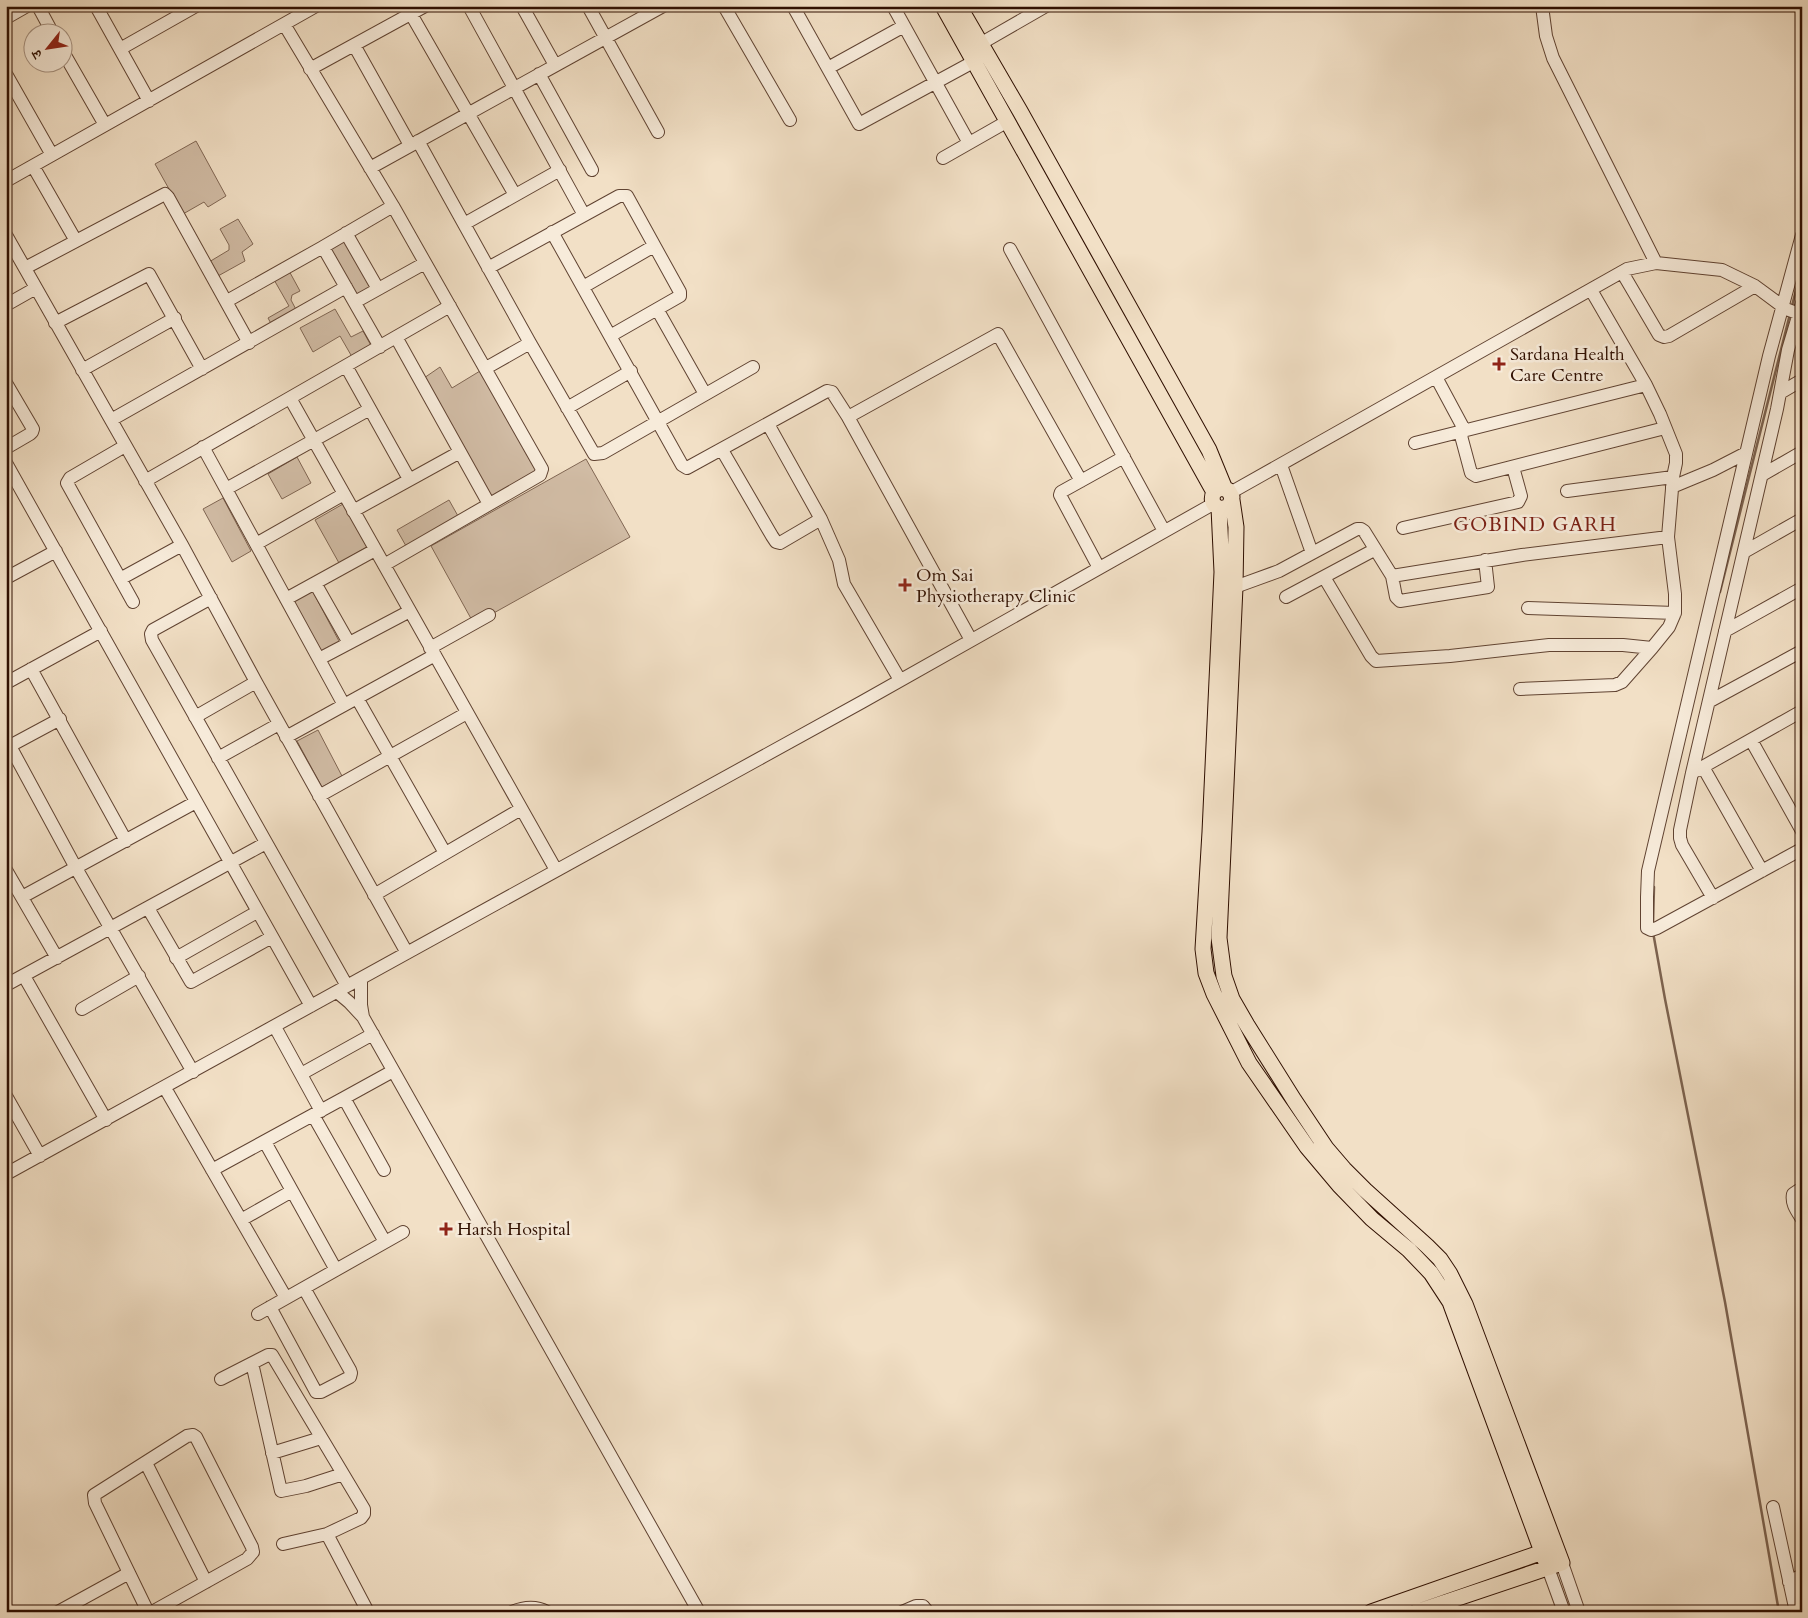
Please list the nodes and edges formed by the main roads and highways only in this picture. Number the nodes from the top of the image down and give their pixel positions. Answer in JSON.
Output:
{"nodes":[{"id":1,"x":943,"y":6,"type":"edge"},
{"id":2,"x":959,"y":6,"type":"edge"},
{"id":3,"x":1222,"y":498,"type":"junction"},
{"id":4,"x":1549,"y":1550,"type":"junction"},
{"id":5,"x":1371,"y":1612,"type":"edge"},
{"id":6,"x":1416,"y":1612,"type":"edge"}],
"edges":[{"from":1,"to":3,"type":"main road"},
{"from":2,"to":3,"type":"main road"},
{"from":3,"to":4,"type":"main road"},
{"from":3,"to":4,"type":"main road"},
{"from":4,"to":5,"type":"main road"},
{"from":4,"to":6,"type":"main road"}]}
